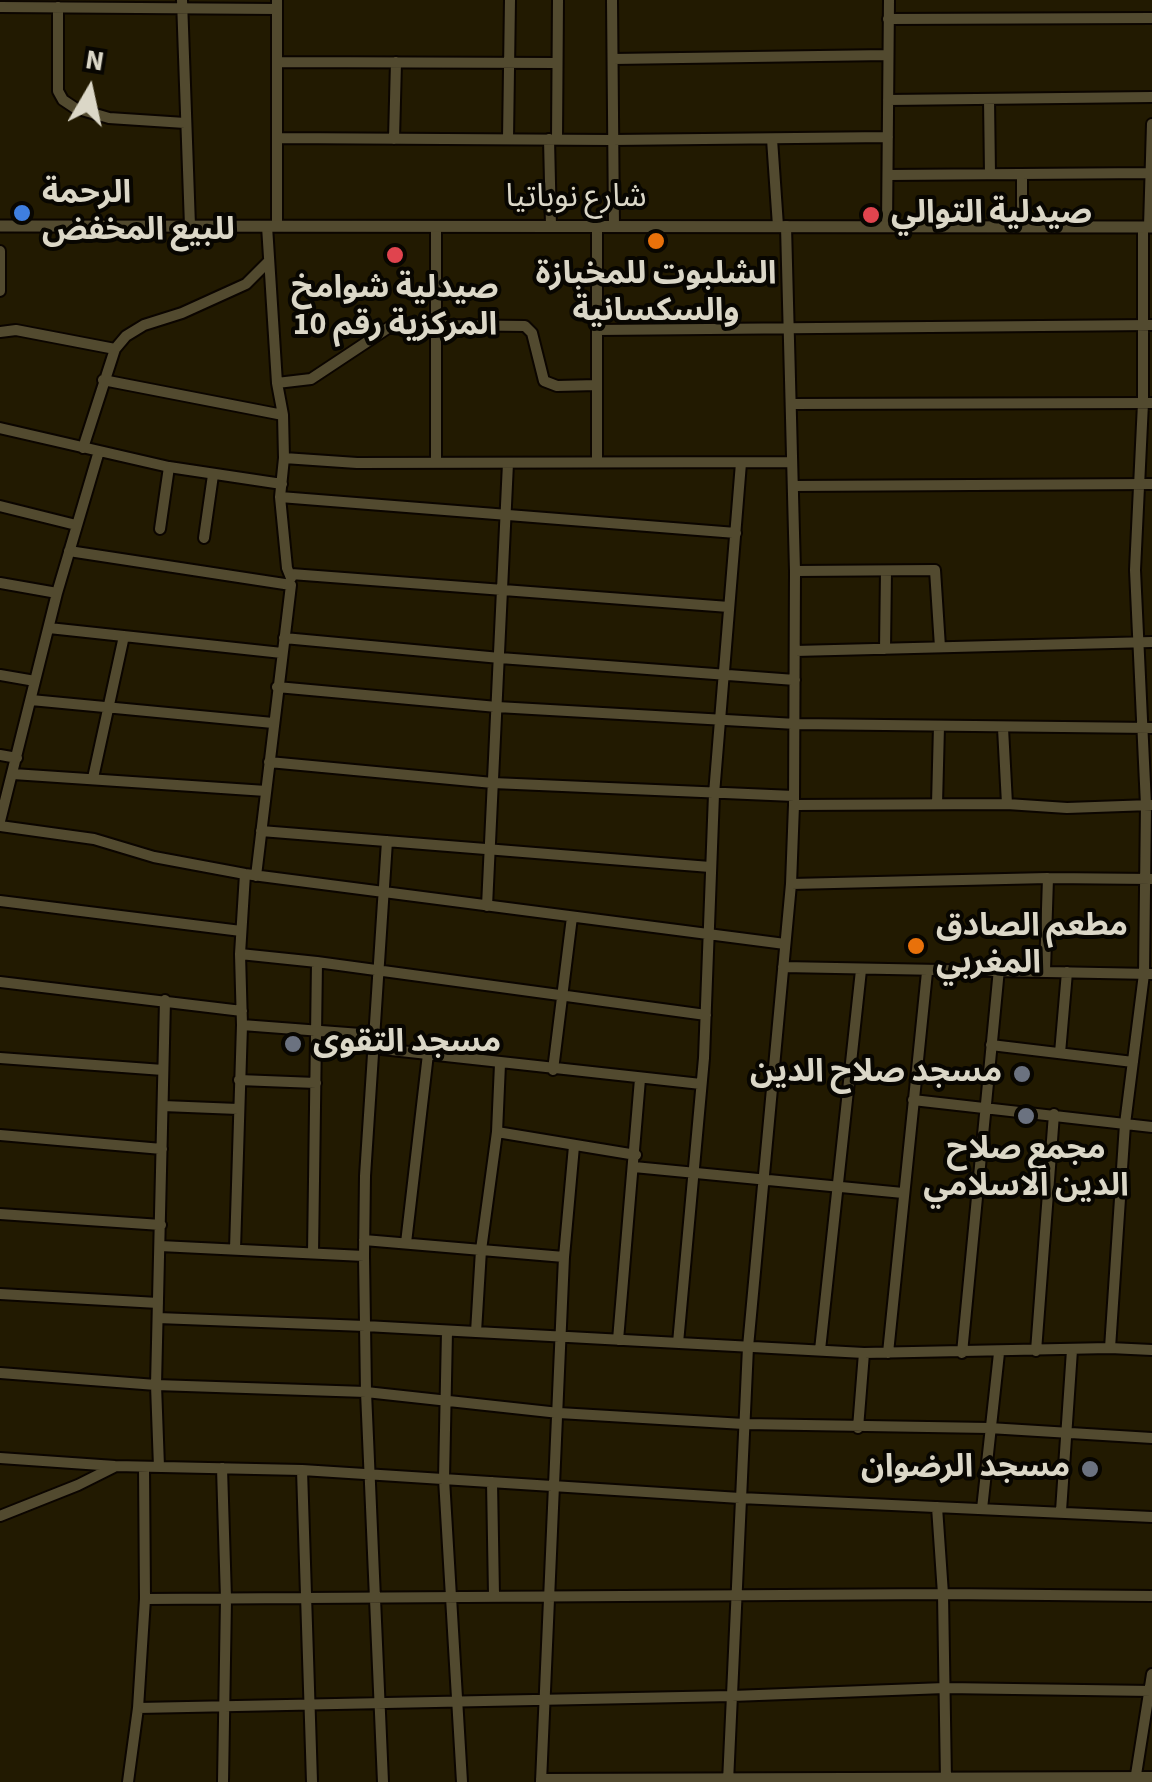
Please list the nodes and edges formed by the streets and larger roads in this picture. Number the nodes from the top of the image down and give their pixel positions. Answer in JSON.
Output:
{"nodes":[{"id":1,"x":510,"y":0,"type":"edge"},
{"id":2,"x":558,"y":0,"type":"edge"},
{"id":3,"x":612,"y":0,"type":"edge"},
{"id":4,"x":889,"y":0,"type":"edge"},
{"id":5,"x":182,"y":4,"type":"edge"},
{"id":6,"x":277,"y":4,"type":"edge"},
{"id":7,"x":58,"y":7,"type":"junction"},
{"id":8,"x":0,"y":8,"type":"edge"},
{"id":9,"x":1152,"y":18,"type":"edge"},
{"id":10,"x":888,"y":19,"type":"junction"},
{"id":11,"x":888,"y":55,"type":"junction"},
{"id":12,"x":613,"y":60,"type":"junction"},
{"id":13,"x":278,"y":62,"type":"junction"},
{"id":14,"x":396,"y":62,"type":"junction"},
{"id":15,"x":557,"y":63,"type":"junction"},
{"id":16,"x":509,"y":64,"type":"junction"},
{"id":17,"x":1152,"y":97,"type":"edge"},
{"id":18,"x":990,"y":98,"type":"junction"},
{"id":19,"x":888,"y":100,"type":"junction"},
{"id":20,"x":185,"y":123,"type":"junction"},
{"id":21,"x":1152,"y":124,"type":"edge"},
{"id":22,"x":888,"y":137,"type":"junction"},
{"id":23,"x":277,"y":138,"type":"junction"},
{"id":24,"x":394,"y":138,"type":"junction"},
{"id":25,"x":772,"y":138,"type":"junction"},
{"id":26,"x":508,"y":139,"type":"junction"},
{"id":27,"x":553,"y":139,"type":"junction"},
{"id":28,"x":612,"y":140,"type":"junction"},
{"id":29,"x":1152,"y":141,"type":"edge"},
{"id":30,"x":1151,"y":173,"type":"edge"},
{"id":31,"x":990,"y":174,"type":"junction"},
{"id":32,"x":1022,"y":174,"type":"junction"},
{"id":33,"x":888,"y":175,"type":"junction"},
{"id":34,"x":0,"y":226,"type":"edge"},
{"id":35,"x":190,"y":226,"type":"junction"},
{"id":36,"x":272,"y":226,"type":"junction"},
{"id":37,"x":436,"y":226,"type":"junction"},
{"id":38,"x":551,"y":226,"type":"junction"},
{"id":39,"x":597,"y":226,"type":"junction"},
{"id":40,"x":614,"y":226,"type":"junction"},
{"id":41,"x":782,"y":226,"type":"junction"},
{"id":42,"x":888,"y":226,"type":"junction"},
{"id":43,"x":1022,"y":226,"type":"junction"},
{"id":44,"x":1148,"y":226,"type":"edge"},
{"id":45,"x":0,"y":251,"type":"edge"},
{"id":46,"x":269,"y":260,"type":"junction"},
{"id":47,"x":0,"y":291,"type":"edge"},
{"id":48,"x":436,"y":325,"type":"junction"},
{"id":49,"x":1148,"y":325,"type":"edge"},
{"id":50,"x":788,"y":328,"type":"junction"},
{"id":51,"x":597,"y":330,"type":"junction"},
{"id":52,"x":0,"y":332,"type":"edge"},
{"id":53,"x":115,"y":349,"type":"junction"},
{"id":54,"x":103,"y":380,"type":"junction"},
{"id":55,"x":277,"y":383,"type":"junction"},
{"id":56,"x":597,"y":385,"type":"junction"},
{"id":57,"x":1148,"y":403,"type":"edge"},
{"id":58,"x":791,"y":404,"type":"junction"},
{"id":59,"x":283,"y":415,"type":"junction"},
{"id":60,"x":0,"y":428,"type":"edge"},
{"id":61,"x":83,"y":448,"type":"junction"},
{"id":62,"x":99,"y":452,"type":"junction"},
{"id":63,"x":284,"y":458,"type":"junction"},
{"id":64,"x":436,"y":462,"type":"junction"},
{"id":65,"x":597,"y":462,"type":"junction"},
{"id":66,"x":792,"y":462,"type":"junction"},
{"id":67,"x":508,"y":463,"type":"junction"},
{"id":68,"x":741,"y":463,"type":"junction"},
{"id":69,"x":169,"y":467,"type":"junction"},
{"id":70,"x":214,"y":474,"type":"junction"},
{"id":71,"x":282,"y":484,"type":"junction"},
{"id":72,"x":1146,"y":484,"type":"edge"},
{"id":73,"x":793,"y":486,"type":"junction"},
{"id":74,"x":280,"y":498,"type":"junction"},
{"id":75,"x":0,"y":506,"type":"edge"},
{"id":76,"x":507,"y":516,"type":"junction"},
{"id":77,"x":76,"y":525,"type":"junction"},
{"id":78,"x":160,"y":529,"type":"dead end"},
{"id":79,"x":736,"y":533,"type":"junction"},
{"id":80,"x":204,"y":538,"type":"dead end"},
{"id":81,"x":69,"y":551,"type":"junction"},
{"id":82,"x":795,"y":571,"type":"junction"},
{"id":83,"x":886,"y":571,"type":"junction"},
{"id":84,"x":290,"y":579,"type":"junction"},
{"id":85,"x":0,"y":583,"type":"edge"},
{"id":86,"x":504,"y":590,"type":"junction"},
{"id":87,"x":57,"y":594,"type":"junction"},
{"id":88,"x":728,"y":607,"type":"junction"},
{"id":89,"x":49,"y":628,"type":"junction"},
{"id":90,"x":124,"y":636,"type":"junction"},
{"id":91,"x":284,"y":638,"type":"junction"},
{"id":92,"x":1138,"y":642,"type":"junction"},
{"id":93,"x":1152,"y":642,"type":"edge"},
{"id":94,"x":940,"y":648,"type":"junction"},
{"id":95,"x":885,"y":650,"type":"junction"},
{"id":96,"x":794,"y":651,"type":"junction"},
{"id":97,"x":282,"y":653,"type":"junction"},
{"id":98,"x":500,"y":658,"type":"junction"},
{"id":99,"x":0,"y":675,"type":"edge"},
{"id":100,"x":723,"y":676,"type":"junction"},
{"id":101,"x":795,"y":680,"type":"junction"},
{"id":102,"x":35,"y":681,"type":"junction"},
{"id":103,"x":277,"y":687,"type":"junction"},
{"id":104,"x":31,"y":700,"type":"junction"},
{"id":105,"x":497,"y":706,"type":"junction"},
{"id":106,"x":106,"y":707,"type":"junction"},
{"id":107,"x":719,"y":718,"type":"junction"},
{"id":108,"x":273,"y":722,"type":"junction"},
{"id":109,"x":796,"y":724,"type":"junction"},
{"id":110,"x":939,"y":726,"type":"junction"},
{"id":111,"x":1003,"y":728,"type":"junction"},
{"id":112,"x":1148,"y":728,"type":"edge"},
{"id":113,"x":0,"y":755,"type":"edge"},
{"id":114,"x":17,"y":758,"type":"junction"},
{"id":115,"x":269,"y":762,"type":"junction"},
{"id":116,"x":13,"y":774,"type":"junction"},
{"id":117,"x":93,"y":778,"type":"junction"},
{"id":118,"x":493,"y":783,"type":"junction"},
{"id":119,"x":266,"y":792,"type":"junction"},
{"id":120,"x":714,"y":794,"type":"junction"},
{"id":121,"x":794,"y":801,"type":"junction"},
{"id":122,"x":936,"y":804,"type":"junction"},
{"id":123,"x":1007,"y":804,"type":"junction"},
{"id":124,"x":1149,"y":805,"type":"edge"},
{"id":125,"x":0,"y":823,"type":"edge"},
{"id":126,"x":261,"y":832,"type":"junction"},
{"id":127,"x":387,"y":841,"type":"junction"},
{"id":128,"x":490,"y":849,"type":"junction"},
{"id":129,"x":710,"y":867,"type":"junction"},
{"id":130,"x":251,"y":875,"type":"junction"},
{"id":131,"x":1048,"y":878,"type":"junction"},
{"id":132,"x":1148,"y":878,"type":"edge"},
{"id":133,"x":791,"y":884,"type":"junction"},
{"id":134,"x":382,"y":894,"type":"junction"},
{"id":135,"x":0,"y":902,"type":"edge"},
{"id":136,"x":486,"y":906,"type":"junction"},
{"id":137,"x":572,"y":917,"type":"junction"},
{"id":138,"x":241,"y":931,"type":"junction"},
{"id":139,"x":708,"y":934,"type":"junction"},
{"id":140,"x":785,"y":944,"type":"junction"},
{"id":141,"x":240,"y":954,"type":"junction"},
{"id":142,"x":317,"y":962,"type":"junction"},
{"id":143,"x":783,"y":967,"type":"junction"},
{"id":144,"x":999,"y":969,"type":"junction"},
{"id":145,"x":861,"y":970,"type":"junction"},
{"id":146,"x":1045,"y":970,"type":"junction"},
{"id":147,"x":380,"y":971,"type":"junction"},
{"id":148,"x":926,"y":972,"type":"junction"},
{"id":149,"x":1067,"y":972,"type":"junction"},
{"id":150,"x":1148,"y":974,"type":"edge"},
{"id":151,"x":0,"y":982,"type":"edge"},
{"id":152,"x":562,"y":997,"type":"junction"},
{"id":153,"x":165,"y":1000,"type":"junction"},
{"id":154,"x":242,"y":1010,"type":"junction"},
{"id":155,"x":706,"y":1015,"type":"junction"},
{"id":156,"x":242,"y":1025,"type":"junction"},
{"id":157,"x":317,"y":1030,"type":"junction"},
{"id":158,"x":374,"y":1034,"type":"junction"},
{"id":159,"x":991,"y":1045,"type":"junction"},
{"id":160,"x":373,"y":1048,"type":"junction"},
{"id":161,"x":1060,"y":1053,"type":"junction"},
{"id":162,"x":428,"y":1054,"type":"junction"},
{"id":163,"x":0,"y":1058,"type":"edge"},
{"id":164,"x":1133,"y":1062,"type":"junction"},
{"id":165,"x":500,"y":1064,"type":"junction"},
{"id":166,"x":162,"y":1070,"type":"junction"},
{"id":167,"x":553,"y":1070,"type":"junction"},
{"id":168,"x":640,"y":1079,"type":"junction"},
{"id":169,"x":238,"y":1080,"type":"junction"},
{"id":170,"x":316,"y":1083,"type":"junction"},
{"id":171,"x":701,"y":1084,"type":"junction"},
{"id":172,"x":913,"y":1100,"type":"junction"},
{"id":173,"x":163,"y":1106,"type":"junction"},
{"id":174,"x":986,"y":1106,"type":"junction"},
{"id":175,"x":238,"y":1110,"type":"junction"},
{"id":176,"x":1054,"y":1114,"type":"junction"},
{"id":177,"x":1124,"y":1124,"type":"junction"},
{"id":178,"x":1152,"y":1127,"type":"edge"},
{"id":179,"x":497,"y":1132,"type":"junction"},
{"id":180,"x":0,"y":1136,"type":"edge"},
{"id":181,"x":574,"y":1146,"type":"junction"},
{"id":182,"x":162,"y":1149,"type":"junction"},
{"id":183,"x":635,"y":1161,"type":"junction"},
{"id":184,"x":694,"y":1172,"type":"junction"},
{"id":185,"x":763,"y":1179,"type":"junction"},
{"id":186,"x":836,"y":1186,"type":"junction"},
{"id":187,"x":903,"y":1193,"type":"junction"},
{"id":188,"x":0,"y":1214,"type":"edge"},
{"id":189,"x":161,"y":1225,"type":"junction"},
{"id":190,"x":364,"y":1240,"type":"junction"},
{"id":191,"x":406,"y":1243,"type":"junction"},
{"id":192,"x":160,"y":1246,"type":"junction"},
{"id":193,"x":235,"y":1250,"type":"junction"},
{"id":194,"x":481,"y":1250,"type":"junction"},
{"id":195,"x":313,"y":1253,"type":"junction"},
{"id":196,"x":364,"y":1256,"type":"junction"},
{"id":197,"x":564,"y":1257,"type":"junction"},
{"id":198,"x":0,"y":1294,"type":"edge"},
{"id":199,"x":158,"y":1304,"type":"junction"},
{"id":200,"x":158,"y":1318,"type":"junction"},
{"id":201,"x":365,"y":1326,"type":"junction"},
{"id":202,"x":447,"y":1331,"type":"junction"},
{"id":203,"x":476,"y":1332,"type":"junction"},
{"id":204,"x":562,"y":1336,"type":"junction"},
{"id":205,"x":618,"y":1340,"type":"junction"},
{"id":206,"x":678,"y":1343,"type":"junction"},
{"id":207,"x":748,"y":1348,"type":"junction"},
{"id":208,"x":1110,"y":1348,"type":"junction"},
{"id":209,"x":820,"y":1350,"type":"junction"},
{"id":210,"x":1036,"y":1350,"type":"junction"},
{"id":211,"x":1072,"y":1350,"type":"junction"},
{"id":212,"x":1152,"y":1350,"type":"edge"},
{"id":213,"x":998,"y":1352,"type":"junction"},
{"id":214,"x":864,"y":1353,"type":"junction"},
{"id":215,"x":888,"y":1353,"type":"junction"},
{"id":216,"x":962,"y":1353,"type":"junction"},
{"id":217,"x":0,"y":1373,"type":"edge"},
{"id":218,"x":156,"y":1385,"type":"junction"},
{"id":219,"x":366,"y":1392,"type":"junction"},
{"id":220,"x":444,"y":1402,"type":"junction"},
{"id":221,"x":559,"y":1413,"type":"junction"},
{"id":222,"x":744,"y":1424,"type":"junction"},
{"id":223,"x":858,"y":1428,"type":"junction"},
{"id":224,"x":990,"y":1428,"type":"junction"},
{"id":225,"x":1068,"y":1434,"type":"junction"},
{"id":226,"x":1152,"y":1438,"type":"edge"},
{"id":227,"x":0,"y":1458,"type":"edge"},
{"id":228,"x":115,"y":1466,"type":"junction"},
{"id":229,"x":144,"y":1467,"type":"junction"},
{"id":230,"x":158,"y":1467,"type":"junction"},
{"id":231,"x":222,"y":1468,"type":"junction"},
{"id":232,"x":302,"y":1470,"type":"junction"},
{"id":233,"x":368,"y":1474,"type":"junction"},
{"id":234,"x":444,"y":1479,"type":"junction"},
{"id":235,"x":492,"y":1482,"type":"junction"},
{"id":236,"x":556,"y":1487,"type":"junction"},
{"id":237,"x":740,"y":1498,"type":"junction"},
{"id":238,"x":937,"y":1507,"type":"junction"},
{"id":239,"x":982,"y":1509,"type":"junction"},
{"id":240,"x":1061,"y":1510,"type":"junction"},
{"id":241,"x":0,"y":1516,"type":"edge"},
{"id":242,"x":1152,"y":1516,"type":"edge"},
{"id":243,"x":943,"y":1594,"type":"junction"},
{"id":244,"x":494,"y":1595,"type":"junction"},
{"id":245,"x":736,"y":1595,"type":"junction"},
{"id":246,"x":550,"y":1596,"type":"junction"},
{"id":247,"x":1152,"y":1596,"type":"edge"},
{"id":248,"x":450,"y":1597,"type":"junction"},
{"id":249,"x":306,"y":1598,"type":"junction"},
{"id":250,"x":374,"y":1598,"type":"junction"},
{"id":251,"x":146,"y":1599,"type":"junction"},
{"id":252,"x":226,"y":1599,"type":"junction"},
{"id":253,"x":1152,"y":1674,"type":"edge"},
{"id":254,"x":945,"y":1688,"type":"junction"},
{"id":255,"x":1151,"y":1691,"type":"edge"},
{"id":256,"x":732,"y":1696,"type":"junction"},
{"id":257,"x":546,"y":1698,"type":"junction"},
{"id":258,"x":382,"y":1702,"type":"junction"},
{"id":259,"x":459,"y":1702,"type":"junction"},
{"id":260,"x":310,"y":1704,"type":"junction"},
{"id":261,"x":226,"y":1706,"type":"junction"},
{"id":262,"x":138,"y":1708,"type":"junction"},
{"id":263,"x":128,"y":1777,"type":"edge"},
{"id":264,"x":1152,"y":1778,"type":"edge"},
{"id":265,"x":946,"y":1780,"type":"edge"},
{"id":266,"x":1135,"y":1780,"type":"edge"},
{"id":267,"x":541,"y":1781,"type":"edge"},
{"id":268,"x":728,"y":1781,"type":"edge"},
{"id":269,"x":117,"y":1782,"type":"edge"},
{"id":270,"x":224,"y":1782,"type":"edge"},
{"id":271,"x":312,"y":1782,"type":"edge"},
{"id":272,"x":383,"y":1782,"type":"edge"},
{"id":273,"x":462,"y":1782,"type":"edge"}],
"edges":[{"from":1,"to":16,"type":"street"},
{"from":2,"to":15,"type":"street"},
{"from":3,"to":12,"type":"street"},
{"from":4,"to":10,"type":"street"},
{"from":5,"to":6,"type":"street"},
{"from":5,"to":7,"type":"street"},
{"from":5,"to":20,"type":"street"},
{"from":6,"to":13,"type":"street"},
{"from":7,"to":8,"type":"street"},
{"from":7,"to":20,"type":"street"},
{"from":9,"to":10,"type":"street"},
{"from":10,"to":11,"type":"street"},
{"from":11,"to":12,"type":"street"},
{"from":11,"to":19,"type":"street"},
{"from":12,"to":28,"type":"street"},
{"from":13,"to":14,"type":"street"},
{"from":13,"to":23,"type":"street"},
{"from":14,"to":16,"type":"street"},
{"from":14,"to":24,"type":"street"},
{"from":15,"to":16,"type":"street"},
{"from":15,"to":27,"type":"street"},
{"from":16,"to":26,"type":"street"},
{"from":17,"to":18,"type":"street"},
{"from":18,"to":19,"type":"street"},
{"from":18,"to":31,"type":"street"},
{"from":19,"to":22,"type":"street"},
{"from":20,"to":35,"type":"street"},
{"from":21,"to":29,"type":"street"},
{"from":22,"to":25,"type":"street"},
{"from":22,"to":33,"type":"street"},
{"from":23,"to":24,"type":"street"},
{"from":23,"to":36,"type":"street"},
{"from":24,"to":26,"type":"street"},
{"from":25,"to":28,"type":"street"},
{"from":25,"to":41,"type":"street"},
{"from":26,"to":27,"type":"street"},
{"from":27,"to":28,"type":"street"},
{"from":27,"to":38,"type":"street"},
{"from":28,"to":40,"type":"street"},
{"from":29,"to":30,"type":"street"},
{"from":30,"to":32,"type":"street"},
{"from":30,"to":44,"type":"street"},
{"from":31,"to":32,"type":"street"},
{"from":31,"to":33,"type":"street"},
{"from":32,"to":43,"type":"street"},
{"from":33,"to":42,"type":"street"},
{"from":34,"to":35,"type":"street","name":"شارع نوباتيا"},
{"from":35,"to":36,"type":"street","name":"شارع نوباتيا"},
{"from":36,"to":37,"type":"street","name":"شارع نوباتيا"},
{"from":36,"to":46,"type":"street"},
{"from":37,"to":38,"type":"street","name":"شارع نوباتيا"},
{"from":37,"to":48,"type":"street"},
{"from":38,"to":39,"type":"street","name":"شارع نوباتيا"},
{"from":39,"to":40,"type":"street","name":"شارع نوباتيا"},
{"from":39,"to":51,"type":"street"},
{"from":40,"to":41,"type":"street","name":"شارع نوباتيا"},
{"from":41,"to":42,"type":"street","name":"شارع نوباتيا"},
{"from":41,"to":50,"type":"street"},
{"from":42,"to":43,"type":"street","name":"شارع نوباتيا"},
{"from":43,"to":44,"type":"street","name":"شارع نوباتيا"},
{"from":44,"to":49,"type":"street"},
{"from":45,"to":47,"type":"street"},
{"from":46,"to":53,"type":"street"},
{"from":46,"to":55,"type":"street"},
{"from":48,"to":55,"type":"street"},
{"from":48,"to":56,"type":"street"},
{"from":48,"to":64,"type":"street"},
{"from":49,"to":50,"type":"street"},
{"from":49,"to":57,"type":"street"},
{"from":50,"to":51,"type":"street"},
{"from":50,"to":58,"type":"street"},
{"from":51,"to":56,"type":"street"},
{"from":52,"to":53,"type":"street"},
{"from":53,"to":54,"type":"street"},
{"from":54,"to":59,"type":"street"},
{"from":54,"to":61,"type":"street"},
{"from":55,"to":59,"type":"street"},
{"from":56,"to":65,"type":"street"},
{"from":57,"to":58,"type":"street"},
{"from":57,"to":72,"type":"street"},
{"from":58,"to":66,"type":"street"},
{"from":59,"to":63,"type":"street"},
{"from":60,"to":61,"type":"street"},
{"from":61,"to":62,"type":"street"},
{"from":62,"to":69,"type":"street"},
{"from":62,"to":77,"type":"street"},
{"from":63,"to":64,"type":"street"},
{"from":63,"to":71,"type":"street"},
{"from":64,"to":67,"type":"street"},
{"from":65,"to":67,"type":"street"},
{"from":65,"to":68,"type":"street"},
{"from":66,"to":68,"type":"street"},
{"from":66,"to":73,"type":"street"},
{"from":67,"to":76,"type":"street"},
{"from":68,"to":79,"type":"street"},
{"from":69,"to":70,"type":"street"},
{"from":69,"to":78,"type":"street"},
{"from":70,"to":71,"type":"street"},
{"from":70,"to":80,"type":"street"},
{"from":71,"to":74,"type":"street"},
{"from":72,"to":73,"type":"street"},
{"from":72,"to":92,"type":"street"},
{"from":73,"to":82,"type":"street"},
{"from":74,"to":76,"type":"street"},
{"from":74,"to":84,"type":"street"},
{"from":75,"to":77,"type":"street"},
{"from":76,"to":79,"type":"street"},
{"from":76,"to":86,"type":"street"},
{"from":77,"to":81,"type":"street"},
{"from":79,"to":88,"type":"street"},
{"from":81,"to":84,"type":"street"},
{"from":81,"to":87,"type":"street"},
{"from":82,"to":83,"type":"street"},
{"from":82,"to":96,"type":"street"},
{"from":83,"to":94,"type":"street"},
{"from":83,"to":95,"type":"street"},
{"from":84,"to":86,"type":"street"},
{"from":84,"to":91,"type":"street"},
{"from":85,"to":87,"type":"street"},
{"from":86,"to":88,"type":"street"},
{"from":86,"to":98,"type":"street"},
{"from":87,"to":89,"type":"street"},
{"from":88,"to":100,"type":"street"},
{"from":89,"to":90,"type":"street"},
{"from":89,"to":102,"type":"street"},
{"from":90,"to":97,"type":"street"},
{"from":90,"to":106,"type":"street"},
{"from":91,"to":97,"type":"street"},
{"from":91,"to":98,"type":"street"},
{"from":92,"to":93,"type":"street"},
{"from":92,"to":94,"type":"street"},
{"from":92,"to":112,"type":"street"},
{"from":94,"to":95,"type":"street"},
{"from":95,"to":96,"type":"street"},
{"from":96,"to":101,"type":"street"},
{"from":97,"to":103,"type":"street"},
{"from":98,"to":100,"type":"street"},
{"from":98,"to":105,"type":"street"},
{"from":99,"to":102,"type":"street"},
{"from":100,"to":101,"type":"street"},
{"from":100,"to":107,"type":"street"},
{"from":101,"to":109,"type":"street"},
{"from":102,"to":104,"type":"street"},
{"from":103,"to":105,"type":"street"},
{"from":103,"to":108,"type":"street"},
{"from":104,"to":106,"type":"street"},
{"from":104,"to":114,"type":"street"},
{"from":105,"to":107,"type":"street"},
{"from":105,"to":118,"type":"street"},
{"from":106,"to":108,"type":"street"},
{"from":106,"to":117,"type":"street"},
{"from":107,"to":109,"type":"street"},
{"from":107,"to":120,"type":"street"},
{"from":108,"to":115,"type":"street"},
{"from":109,"to":110,"type":"street"},
{"from":109,"to":121,"type":"street"},
{"from":110,"to":111,"type":"street"},
{"from":110,"to":122,"type":"street"},
{"from":111,"to":112,"type":"street"},
{"from":111,"to":123,"type":"street"},
{"from":112,"to":124,"type":"street"},
{"from":113,"to":114,"type":"street"},
{"from":114,"to":116,"type":"street"},
{"from":115,"to":118,"type":"street"},
{"from":115,"to":119,"type":"street"},
{"from":116,"to":117,"type":"street"},
{"from":116,"to":125,"type":"street"},
{"from":117,"to":119,"type":"street"},
{"from":118,"to":120,"type":"street"},
{"from":118,"to":128,"type":"street"},
{"from":119,"to":126,"type":"street"},
{"from":120,"to":121,"type":"street"},
{"from":120,"to":129,"type":"street"},
{"from":121,"to":122,"type":"street"},
{"from":121,"to":133,"type":"street"},
{"from":122,"to":123,"type":"street"},
{"from":123,"to":124,"type":"street"},
{"from":124,"to":132,"type":"street"},
{"from":125,"to":130,"type":"street"},
{"from":126,"to":127,"type":"street"},
{"from":126,"to":130,"type":"street"},
{"from":127,"to":128,"type":"street"},
{"from":127,"to":134,"type":"street"},
{"from":128,"to":129,"type":"street"},
{"from":128,"to":136,"type":"street"},
{"from":129,"to":139,"type":"street"},
{"from":130,"to":134,"type":"street"},
{"from":130,"to":138,"type":"street"},
{"from":131,"to":132,"type":"street"},
{"from":131,"to":133,"type":"street"},
{"from":131,"to":146,"type":"street"},
{"from":132,"to":150,"type":"street"},
{"from":133,"to":140,"type":"street"},
{"from":134,"to":136,"type":"street"},
{"from":134,"to":147,"type":"street"},
{"from":135,"to":138,"type":"street"},
{"from":136,"to":137,"type":"street"},
{"from":137,"to":139,"type":"street"},
{"from":137,"to":152,"type":"street"},
{"from":138,"to":141,"type":"street"},
{"from":139,"to":140,"type":"street"},
{"from":139,"to":155,"type":"street"},
{"from":140,"to":143,"type":"street"},
{"from":141,"to":142,"type":"street"},
{"from":141,"to":154,"type":"street"},
{"from":142,"to":147,"type":"street"},
{"from":142,"to":157,"type":"street"},
{"from":143,"to":145,"type":"street"},
{"from":143,"to":185,"type":"street"},
{"from":144,"to":146,"type":"street"},
{"from":144,"to":148,"type":"street"},
{"from":144,"to":159,"type":"street"},
{"from":145,"to":148,"type":"street"},
{"from":145,"to":186,"type":"street"},
{"from":146,"to":149,"type":"street"},
{"from":147,"to":152,"type":"street"},
{"from":147,"to":158,"type":"street"},
{"from":148,"to":172,"type":"street"},
{"from":149,"to":150,"type":"street"},
{"from":149,"to":161,"type":"street"},
{"from":150,"to":164,"type":"street"},
{"from":151,"to":153,"type":"street"},
{"from":152,"to":155,"type":"street"},
{"from":152,"to":167,"type":"street"},
{"from":153,"to":154,"type":"street"},
{"from":153,"to":166,"type":"street"},
{"from":154,"to":156,"type":"street"},
{"from":155,"to":171,"type":"street"},
{"from":156,"to":157,"type":"street"},
{"from":156,"to":169,"type":"street"},
{"from":157,"to":158,"type":"street"},
{"from":157,"to":170,"type":"street"},
{"from":158,"to":160,"type":"street"},
{"from":159,"to":161,"type":"street"},
{"from":159,"to":174,"type":"street"},
{"from":160,"to":162,"type":"street"},
{"from":160,"to":190,"type":"street"},
{"from":161,"to":164,"type":"street"},
{"from":162,"to":165,"type":"street"},
{"from":162,"to":191,"type":"street"},
{"from":163,"to":166,"type":"street"},
{"from":164,"to":177,"type":"street"},
{"from":165,"to":167,"type":"street"},
{"from":165,"to":179,"type":"street"},
{"from":166,"to":173,"type":"street"},
{"from":167,"to":168,"type":"street"},
{"from":168,"to":171,"type":"street"},
{"from":168,"to":183,"type":"street"},
{"from":169,"to":170,"type":"street"},
{"from":169,"to":175,"type":"street"},
{"from":170,"to":195,"type":"street"},
{"from":171,"to":184,"type":"street"},
{"from":172,"to":174,"type":"street"},
{"from":172,"to":187,"type":"street"},
{"from":173,"to":175,"type":"street"},
{"from":173,"to":182,"type":"street"},
{"from":174,"to":176,"type":"street"},
{"from":174,"to":216,"type":"street"},
{"from":175,"to":193,"type":"street"},
{"from":176,"to":177,"type":"street"},
{"from":176,"to":210,"type":"street"},
{"from":177,"to":178,"type":"street"},
{"from":177,"to":208,"type":"street"},
{"from":179,"to":181,"type":"street"},
{"from":179,"to":194,"type":"street"},
{"from":180,"to":182,"type":"street"},
{"from":181,"to":183,"type":"street"},
{"from":181,"to":197,"type":"street"},
{"from":182,"to":189,"type":"street"},
{"from":183,"to":184,"type":"street"},
{"from":183,"to":205,"type":"street"},
{"from":184,"to":185,"type":"street"},
{"from":184,"to":206,"type":"street"},
{"from":185,"to":186,"type":"street"},
{"from":185,"to":207,"type":"street"},
{"from":186,"to":187,"type":"street"},
{"from":186,"to":209,"type":"street"},
{"from":187,"to":215,"type":"street"},
{"from":188,"to":189,"type":"street"},
{"from":189,"to":192,"type":"street"},
{"from":190,"to":191,"type":"street"},
{"from":190,"to":196,"type":"street"},
{"from":191,"to":194,"type":"street"},
{"from":192,"to":193,"type":"street"},
{"from":192,"to":199,"type":"street"},
{"from":193,"to":195,"type":"street"},
{"from":194,"to":197,"type":"street"},
{"from":194,"to":203,"type":"street"},
{"from":195,"to":196,"type":"street"},
{"from":196,"to":201,"type":"street"},
{"from":197,"to":204,"type":"street"},
{"from":198,"to":199,"type":"street"},
{"from":199,"to":200,"type":"street"},
{"from":200,"to":201,"type":"street"},
{"from":200,"to":218,"type":"street"},
{"from":201,"to":202,"type":"street"},
{"from":201,"to":219,"type":"street"},
{"from":202,"to":203,"type":"street"},
{"from":202,"to":220,"type":"street"},
{"from":203,"to":204,"type":"street"},
{"from":204,"to":205,"type":"street"},
{"from":204,"to":221,"type":"street"},
{"from":205,"to":206,"type":"street"},
{"from":206,"to":207,"type":"street"},
{"from":207,"to":209,"type":"street"},
{"from":207,"to":222,"type":"street"},
{"from":208,"to":211,"type":"street"},
{"from":208,"to":212,"type":"street"},
{"from":209,"to":214,"type":"street"},
{"from":210,"to":211,"type":"street"},
{"from":210,"to":213,"type":"street"},
{"from":211,"to":225,"type":"street"},
{"from":213,"to":216,"type":"street"},
{"from":213,"to":224,"type":"street"},
{"from":214,"to":215,"type":"street"},
{"from":214,"to":223,"type":"street"},
{"from":215,"to":216,"type":"street"},
{"from":217,"to":218,"type":"street"},
{"from":218,"to":219,"type":"street"},
{"from":218,"to":230,"type":"street"},
{"from":219,"to":220,"type":"street"},
{"from":219,"to":233,"type":"street"},
{"from":220,"to":221,"type":"street"},
{"from":220,"to":234,"type":"street"},
{"from":221,"to":222,"type":"street"},
{"from":221,"to":236,"type":"street"},
{"from":222,"to":223,"type":"street"},
{"from":222,"to":237,"type":"street"},
{"from":223,"to":224,"type":"street"},
{"from":224,"to":225,"type":"street"},
{"from":224,"to":239,"type":"street"},
{"from":225,"to":226,"type":"street"},
{"from":225,"to":240,"type":"street"},
{"from":227,"to":228,"type":"street"},
{"from":228,"to":229,"type":"street"},
{"from":228,"to":241,"type":"street"},
{"from":229,"to":230,"type":"street"},
{"from":229,"to":251,"type":"street"},
{"from":230,"to":231,"type":"street"},
{"from":231,"to":232,"type":"street"},
{"from":231,"to":252,"type":"street"},
{"from":232,"to":233,"type":"street"},
{"from":232,"to":249,"type":"street"},
{"from":233,"to":234,"type":"street"},
{"from":233,"to":250,"type":"street"},
{"from":234,"to":235,"type":"street"},
{"from":234,"to":248,"type":"street"},
{"from":235,"to":236,"type":"street"},
{"from":235,"to":244,"type":"street"},
{"from":236,"to":237,"type":"street"},
{"from":236,"to":246,"type":"street"},
{"from":237,"to":238,"type":"street"},
{"from":237,"to":245,"type":"street"},
{"from":238,"to":239,"type":"street"},
{"from":238,"to":243,"type":"street"},
{"from":239,"to":240,"type":"street"},
{"from":240,"to":242,"type":"street"},
{"from":243,"to":245,"type":"street"},
{"from":243,"to":247,"type":"street"},
{"from":243,"to":254,"type":"street"},
{"from":244,"to":246,"type":"street"},
{"from":244,"to":248,"type":"street"},
{"from":245,"to":246,"type":"street"},
{"from":245,"to":256,"type":"street"},
{"from":246,"to":257,"type":"street"},
{"from":248,"to":250,"type":"street"},
{"from":248,"to":259,"type":"street"},
{"from":249,"to":250,"type":"street"},
{"from":249,"to":252,"type":"street"},
{"from":249,"to":260,"type":"street"},
{"from":250,"to":258,"type":"street"},
{"from":251,"to":252,"type":"street"},
{"from":251,"to":262,"type":"street"},
{"from":252,"to":261,"type":"street"},
{"from":253,"to":255,"type":"street"},
{"from":254,"to":255,"type":"street"},
{"from":254,"to":256,"type":"street"},
{"from":254,"to":265,"type":"street"},
{"from":255,"to":266,"type":"street"},
{"from":256,"to":257,"type":"street"},
{"from":256,"to":268,"type":"street"},
{"from":257,"to":259,"type":"street"},
{"from":257,"to":267,"type":"street"},
{"from":258,"to":259,"type":"street"},
{"from":258,"to":260,"type":"street"},
{"from":258,"to":272,"type":"street"},
{"from":259,"to":273,"type":"street"},
{"from":260,"to":261,"type":"street"},
{"from":260,"to":271,"type":"street"},
{"from":261,"to":262,"type":"street"},
{"from":261,"to":270,"type":"street"},
{"from":262,"to":263,"type":"street"},
{"from":263,"to":269,"type":"street"},
{"from":264,"to":266,"type":"street"},
{"from":265,"to":266,"type":"street"},
{"from":265,"to":268,"type":"street"},
{"from":267,"to":268,"type":"street"}]}
